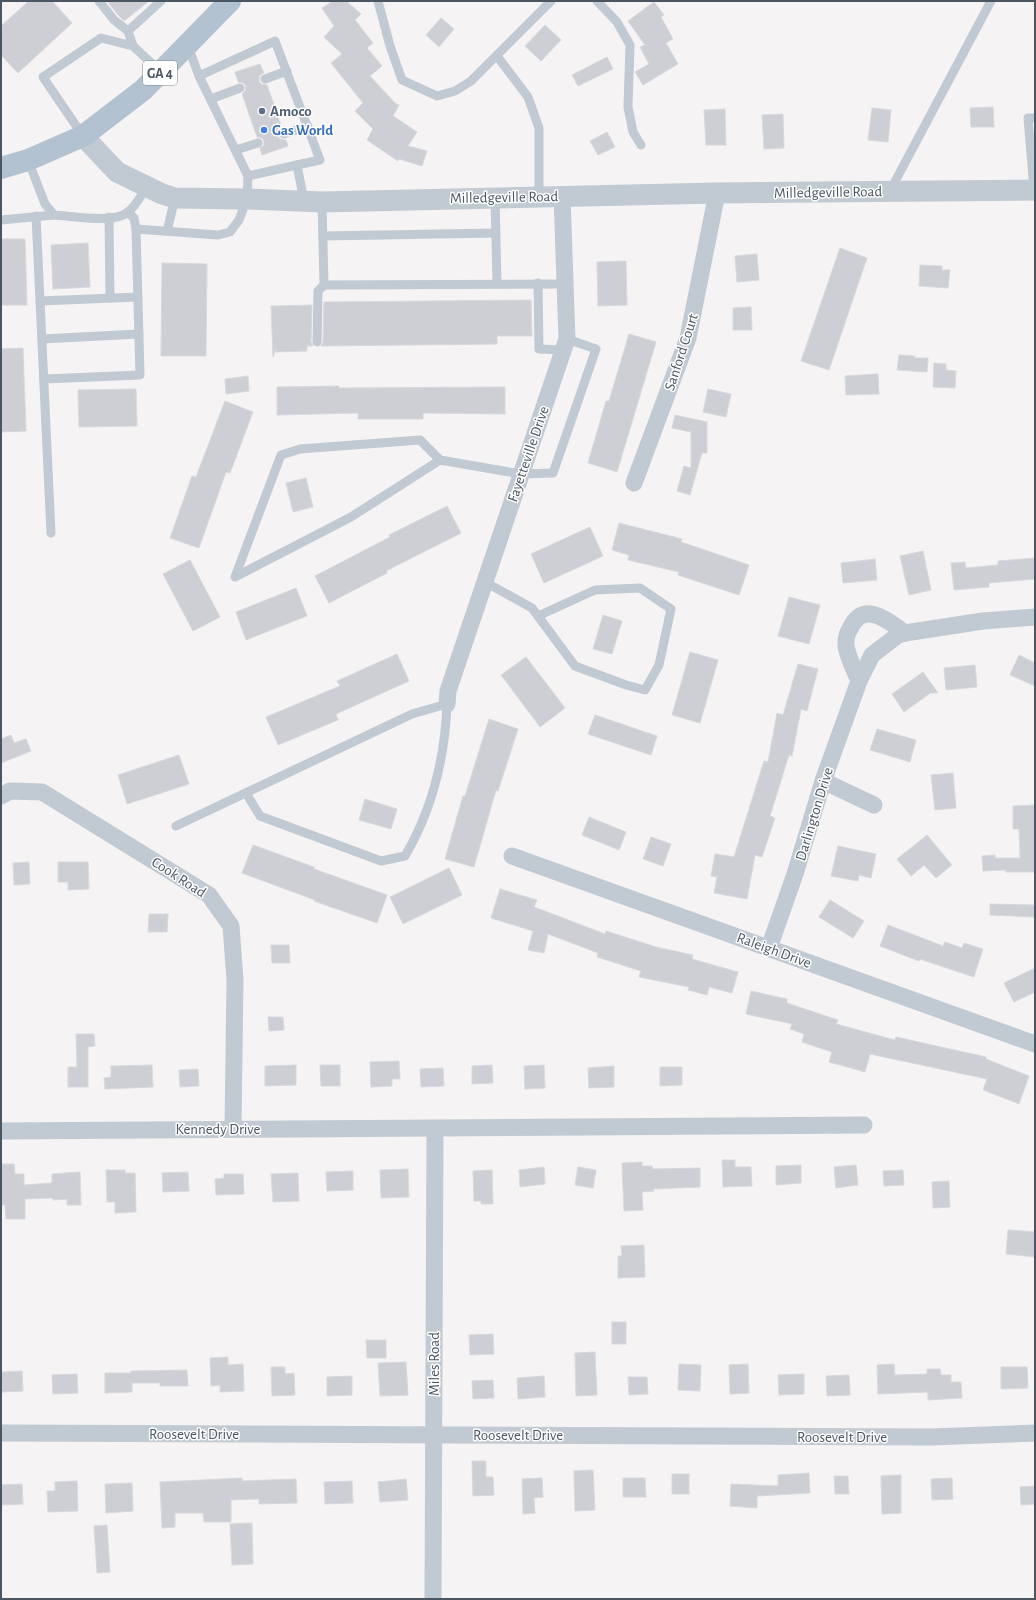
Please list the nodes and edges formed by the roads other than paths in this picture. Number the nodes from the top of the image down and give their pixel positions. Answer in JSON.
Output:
{"nodes":[{"id":1,"x":99,"y":1,"type":"edge"},
{"id":2,"x":161,"y":1,"type":"edge"},
{"id":3,"x":230,"y":1,"type":"edge"},
{"id":4,"x":378,"y":1,"type":"edge"},
{"id":5,"x":551,"y":1,"type":"edge"},
{"id":6,"x":597,"y":1,"type":"edge"},
{"id":7,"x":991,"y":1,"type":"edge"},
{"id":8,"x":128,"y":31,"type":"junction"},
{"id":9,"x":187,"y":45,"type":"junction"},
{"id":10,"x":133,"y":46,"type":"junction"},
{"id":11,"x":497,"y":56,"type":"junction"},
{"id":12,"x":287,"y":71,"type":"junction"},
{"id":13,"x":161,"y":72,"type":"junction"},
{"id":14,"x":199,"y":76,"type":"junction"},
{"id":15,"x":266,"y":79,"type":"dead end"},
{"id":16,"x":240,"y":88,"type":"dead end"},
{"id":17,"x":211,"y":99,"type":"junction"},
{"id":18,"x":1035,"y":118,"type":"edge"},
{"id":19,"x":308,"y":126,"type":"junction"},
{"id":20,"x":284,"y":134,"type":"dead end"},
{"id":21,"x":83,"y":136,"type":"junction"},
{"id":22,"x":258,"y":143,"type":"dead end"},
{"id":23,"x":641,"y":146,"type":"dead end"},
{"id":24,"x":236,"y":150,"type":"junction"},
{"id":25,"x":28,"y":160,"type":"junction"},
{"id":26,"x":297,"y":165,"type":"junction"},
{"id":27,"x":1,"y":168,"type":"edge"},
{"id":28,"x":248,"y":176,"type":"junction"},
{"id":29,"x":147,"y":187,"type":"junction"},
{"id":30,"x":1034,"y":190,"type":"edge"},
{"id":31,"x":890,"y":191,"type":"junction"},
{"id":32,"x":717,"y":192,"type":"junction"},
{"id":33,"x":562,"y":196,"type":"junction"},
{"id":34,"x":539,"y":197,"type":"junction"},
{"id":35,"x":175,"y":198,"type":"junction"},
{"id":36,"x":495,"y":198,"type":"junction"},
{"id":37,"x":247,"y":199,"type":"junction"},
{"id":38,"x":313,"y":201,"type":"junction"},
{"id":39,"x":128,"y":212,"type":"junction"},
{"id":40,"x":54,"y":215,"type":"junction"},
{"id":41,"x":36,"y":216,"type":"junction"},
{"id":42,"x":109,"y":218,"type":"junction"},
{"id":43,"x":1,"y":220,"type":"edge"},
{"id":44,"x":136,"y":229,"type":"junction"},
{"id":45,"x":167,"y":232,"type":"junction"},
{"id":46,"x":496,"y":233,"type":"junction"},
{"id":47,"x":323,"y":236,"type":"junction"},
{"id":48,"x":497,"y":284,"type":"junction"},
{"id":49,"x":538,"y":284,"type":"junction"},
{"id":50,"x":566,"y":284,"type":"junction"},
{"id":51,"x":324,"y":285,"type":"junction"},
{"id":52,"x":138,"y":297,"type":"junction"},
{"id":53,"x":110,"y":298,"type":"junction"},
{"id":54,"x":40,"y":300,"type":"junction"},
{"id":55,"x":139,"y":334,"type":"junction"},
{"id":56,"x":42,"y":340,"type":"junction"},
{"id":57,"x":317,"y":342,"type":"dead end"},
{"id":58,"x":565,"y":344,"type":"junction"},
{"id":59,"x":44,"y":380,"type":"junction"},
{"id":60,"x":440,"y":460,"type":"junction"},
{"id":61,"x":521,"y":474,"type":"junction"},
{"id":62,"x":634,"y":483,"type":"dead end"},
{"id":63,"x":51,"y":533,"type":"dead end"},
{"id":64,"x":485,"y":582,"type":"junction"},
{"id":65,"x":538,"y":616,"type":"junction"},
{"id":66,"x":1035,"y":617,"type":"edge"},
{"id":67,"x":904,"y":633,"type":"junction"},
{"id":68,"x":859,"y":681,"type":"junction"},
{"id":69,"x":447,"y":704,"type":"junction"},
{"id":70,"x":823,"y":781,"type":"junction"},
{"id":71,"x":246,"y":793,"type":"junction"},
{"id":72,"x":1,"y":796,"type":"edge"},
{"id":73,"x":874,"y":805,"type":"dead end"},
{"id":74,"x":176,"y":826,"type":"dead end"},
{"id":75,"x":512,"y":856,"type":"dead end"},
{"id":76,"x":769,"y":948,"type":"junction"},
{"id":77,"x":1035,"y":1044,"type":"edge"},
{"id":78,"x":864,"y":1125,"type":"dead end"},
{"id":79,"x":233,"y":1129,"type":"junction"},
{"id":80,"x":435,"y":1129,"type":"junction"},
{"id":81,"x":1,"y":1131,"type":"edge"},
{"id":82,"x":1,"y":1433,"type":"edge"},
{"id":83,"x":1035,"y":1433,"type":"edge"},
{"id":84,"x":433,"y":1435,"type":"junction"},
{"id":85,"x":433,"y":1599,"type":"edge"}],
"edges":[{"from":1,"to":8,"type":"lane"},
{"from":2,"to":8,"type":"lane"},
{"from":3,"to":9,"type":"main road","number":"GA 4"},
{"from":4,"to":11,"type":"lane"},
{"from":5,"to":11,"type":"lane"},
{"from":6,"to":23,"type":"lane"},
{"from":7,"to":31,"type":"lane"},
{"from":8,"to":10,"type":"lane"},
{"from":9,"to":13,"type":"main road","number":"GA 4"},
{"from":9,"to":14,"type":"lane"},
{"from":10,"to":13,"type":"lane"},
{"from":10,"to":21,"type":"lane"},
{"from":11,"to":34,"type":"lane"},
{"from":12,"to":14,"type":"lane"},
{"from":12,"to":15,"type":"lane"},
{"from":12,"to":19,"type":"lane"},
{"from":13,"to":21,"type":"main road","number":"GA 4"},
{"from":14,"to":17,"type":"lane"},
{"from":16,"to":17,"type":"lane"},
{"from":17,"to":24,"type":"lane"},
{"from":18,"to":30,"type":"lane"},
{"from":19,"to":20,"type":"lane"},
{"from":19,"to":26,"type":"lane"},
{"from":21,"to":25,"type":"main road","number":"GA 4"},
{"from":21,"to":29,"type":"street","name":"Milledgeville Road"},
{"from":22,"to":24,"type":"lane"},
{"from":24,"to":28,"type":"lane"},
{"from":25,"to":27,"type":"main road","number":"GA 4"},
{"from":25,"to":40,"type":"lane"},
{"from":26,"to":28,"type":"lane"},
{"from":26,"to":38,"type":"lane"},
{"from":28,"to":37,"type":"lane"},
{"from":29,"to":35,"type":"street","name":"Milledgeville Road"},
{"from":29,"to":39,"type":"lane"},
{"from":30,"to":31,"type":"street","name":"Milledgeville Road"},
{"from":31,"to":32,"type":"street","name":"Milledgeville Road"},
{"from":32,"to":33,"type":"street","name":"Milledgeville Road"},
{"from":32,"to":62,"type":"street","name":"Sanford Court"},
{"from":33,"to":34,"type":"street","name":"Milledgeville Road"},
{"from":33,"to":50,"type":"street","name":"Fayetteville Drive"},
{"from":34,"to":36,"type":"street","name":"Milledgeville Road"},
{"from":35,"to":37,"type":"street","name":"Milledgeville Road"},
{"from":35,"to":45,"type":"lane"},
{"from":36,"to":38,"type":"street","name":"Milledgeville Road"},
{"from":36,"to":46,"type":"lane"},
{"from":37,"to":38,"type":"street","name":"Milledgeville Road"},
{"from":37,"to":45,"type":"lane"},
{"from":38,"to":47,"type":"lane"},
{"from":39,"to":42,"type":"lane"},
{"from":39,"to":44,"type":"lane"},
{"from":40,"to":41,"type":"lane"},
{"from":40,"to":42,"type":"lane"},
{"from":41,"to":43,"type":"lane"},
{"from":41,"to":54,"type":"lane"},
{"from":42,"to":53,"type":"lane"},
{"from":44,"to":45,"type":"lane"},
{"from":44,"to":52,"type":"lane"},
{"from":46,"to":47,"type":"lane"},
{"from":46,"to":48,"type":"lane"},
{"from":47,"to":51,"type":"lane"},
{"from":48,"to":49,"type":"lane"},
{"from":48,"to":51,"type":"lane"},
{"from":49,"to":50,"type":"lane"},
{"from":49,"to":58,"type":"lane"},
{"from":50,"to":58,"type":"street","name":"Fayetteville Drive"},
{"from":51,"to":57,"type":"lane"},
{"from":52,"to":53,"type":"lane"},
{"from":52,"to":55,"type":"lane"},
{"from":53,"to":54,"type":"lane"},
{"from":54,"to":56,"type":"lane"},
{"from":55,"to":56,"type":"lane"},
{"from":55,"to":59,"type":"lane"},
{"from":56,"to":59,"type":"lane"},
{"from":58,"to":61,"type":"street","name":"Fayetteville Drive"},
{"from":58,"to":61,"type":"lane"},
{"from":59,"to":63,"type":"lane"},
{"from":60,"to":60,"type":"lane"},
{"from":60,"to":61,"type":"lane"},
{"from":61,"to":64,"type":"street","name":"Fayetteville Drive"},
{"from":64,"to":65,"type":"lane"},
{"from":64,"to":69,"type":"street","name":"Fayetteville Drive"},
{"from":65,"to":65,"type":"lane"},
{"from":66,"to":67,"type":"street","name":"Darlington Drive"},
{"from":67,"to":68,"type":"street","name":"Darlington Drive"},
{"from":67,"to":68,"type":"street"},
{"from":68,"to":70,"type":"street","name":"Darlington Drive"},
{"from":69,"to":71,"type":"lane"},
{"from":69,"to":71,"type":"lane"},
{"from":70,"to":73,"type":"street"},
{"from":70,"to":76,"type":"street","name":"Darlington Drive"},
{"from":71,"to":74,"type":"lane"},
{"from":72,"to":79,"type":"street","name":"Cook Road"},
{"from":75,"to":76,"type":"street","name":"Raleigh Drive"},
{"from":76,"to":77,"type":"street","name":"Raleigh Drive"},
{"from":78,"to":80,"type":"street","name":"Kennedy Drive"},
{"from":79,"to":80,"type":"street","name":"Kennedy Drive"},
{"from":79,"to":81,"type":"street","name":"Kennedy Drive"},
{"from":80,"to":84,"type":"street","name":"Miles Road"},
{"from":82,"to":84,"type":"street","name":"Roosevelt Drive"},
{"from":83,"to":84,"type":"street","name":"Roosevelt Drive"},
{"from":84,"to":85,"type":"street","name":"Miles Road"}]}
